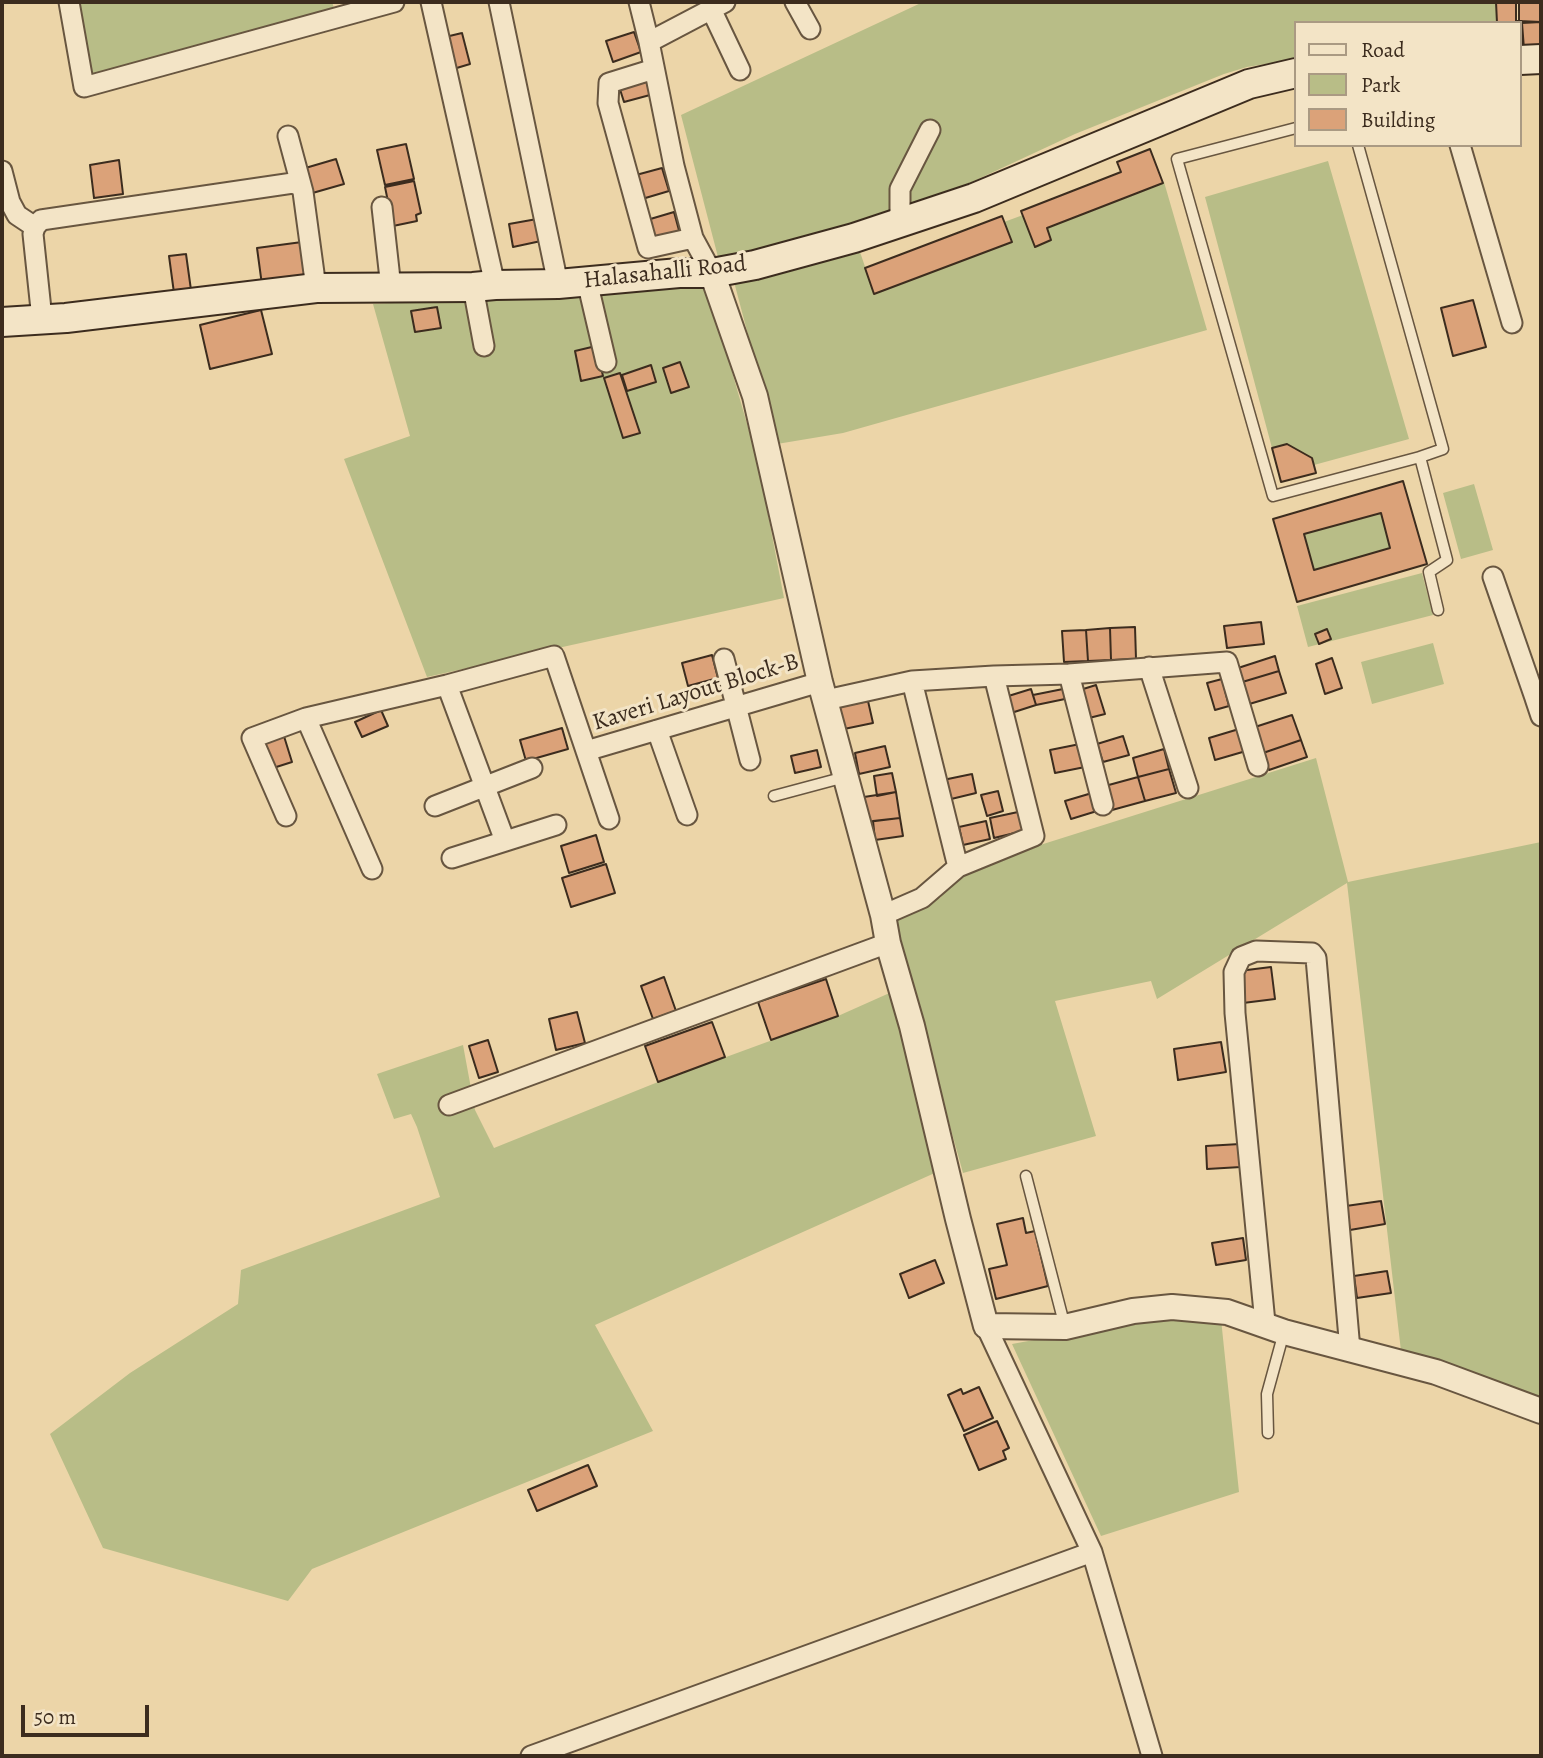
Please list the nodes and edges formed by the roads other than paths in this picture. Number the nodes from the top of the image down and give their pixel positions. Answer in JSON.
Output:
{"nodes":[{"id":1,"x":69,"y":2,"type":"edge"},
{"id":2,"x":394,"y":2,"type":"edge"},
{"id":3,"x":431,"y":2,"type":"edge"},
{"id":4,"x":499,"y":2,"type":"edge"},
{"id":5,"x":639,"y":2,"type":"edge"},
{"id":6,"x":795,"y":2,"type":"edge"},
{"id":7,"x":718,"y":5,"type":"edge"},
{"id":8,"x":810,"y":29,"type":"dead end"},
{"id":9,"x":649,"y":42,"type":"junction"},
{"id":10,"x":1541,"y":59,"type":"edge"},
{"id":11,"x":1522,"y":60,"type":"edge"},
{"id":12,"x":654,"y":69,"type":"junction"},
{"id":13,"x":740,"y":70,"type":"dead end"},
{"id":14,"x":1294,"y":73,"type":"edge"},
{"id":15,"x":1294,"y":129,"type":"edge"},
{"id":16,"x":930,"y":130,"type":"dead end"},
{"id":17,"x":288,"y":136,"type":"dead end"},
{"id":18,"x":1358,"y":147,"type":"edge"},
{"id":19,"x":1461,"y":147,"type":"edge"},
{"id":20,"x":2,"y":171,"type":"edge"},
{"id":21,"x":300,"y":186,"type":"junction"},
{"id":22,"x":382,"y":207,"type":"dead end"},
{"id":23,"x":900,"y":223,"type":"junction"},
{"id":24,"x":35,"y":226,"type":"junction"},
{"id":25,"x":693,"y":239,"type":"junction"},
{"id":26,"x":712,"y":273,"type":"junction"},
{"id":27,"x":587,"y":281,"type":"junction"},
{"id":28,"x":558,"y":284,"type":"junction"},
{"id":29,"x":484,"y":286,"type":"junction"},
{"id":30,"x":316,"y":288,"type":"junction"},
{"id":31,"x":391,"y":288,"type":"junction"},
{"id":32,"x":42,"y":319,"type":"junction"},
{"id":33,"x":2,"y":322,"type":"edge"},
{"id":34,"x":1512,"y":323,"type":"dead end"},
{"id":35,"x":484,"y":346,"type":"dead end"},
{"id":36,"x":606,"y":362,"type":"dead end"},
{"id":37,"x":1420,"y":457,"type":"junction"},
{"id":38,"x":1493,"y":577,"type":"dead end"},
{"id":39,"x":1438,"y":610,"type":"dead end"},
{"id":40,"x":724,"y":659,"type":"dead end"},
{"id":41,"x":1149,"y":667,"type":"junction"},
{"id":42,"x":1069,"y":674,"type":"junction"},
{"id":43,"x":994,"y":676,"type":"junction"},
{"id":44,"x":912,"y":681,"type":"junction"},
{"id":45,"x":447,"y":685,"type":"junction"},
{"id":46,"x":823,"y":691,"type":"junction"},
{"id":47,"x":1539,"y":703,"type":"edge"},
{"id":48,"x":735,"y":706,"type":"junction"},
{"id":49,"x":306,"y":718,"type":"junction"},
{"id":50,"x":657,"y":730,"type":"junction"},
{"id":51,"x":586,"y":751,"type":"junction"},
{"id":52,"x":750,"y":760,"type":"dead end"},
{"id":53,"x":1258,"y":766,"type":"dead end"},
{"id":54,"x":532,"y":768,"type":"dead end"},
{"id":55,"x":845,"y":776,"type":"junction"},
{"id":56,"x":485,"y":787,"type":"junction"},
{"id":57,"x":1188,"y":788,"type":"dead end"},
{"id":58,"x":774,"y":796,"type":"dead end"},
{"id":59,"x":1103,"y":805,"type":"dead end"},
{"id":60,"x":435,"y":806,"type":"dead end"},
{"id":61,"x":687,"y":816,"type":"dead end"},
{"id":62,"x":286,"y":817,"type":"dead end"},
{"id":63,"x":609,"y":819,"type":"dead end"},
{"id":64,"x":556,"y":825,"type":"dead end"},
{"id":65,"x":505,"y":841,"type":"junction"},
{"id":66,"x":452,"y":858,"type":"dead end"},
{"id":67,"x":958,"y":867,"type":"junction"},
{"id":68,"x":372,"y":869,"type":"dead end"},
{"id":69,"x":883,"y":915,"type":"junction"},
{"id":70,"x":888,"y":943,"type":"junction"},
{"id":71,"x":449,"y":1105,"type":"dead end"},
{"id":72,"x":1026,"y":1176,"type":"dead end"},
{"id":73,"x":986,"y":1326,"type":"junction"},
{"id":74,"x":1065,"y":1327,"type":"junction"},
{"id":75,"x":1275,"y":1328,"type":"junction"},
{"id":76,"x":1350,"y":1350,"type":"junction"},
{"id":77,"x":1541,"y":1411,"type":"edge"},
{"id":78,"x":1268,"y":1433,"type":"dead end"},
{"id":79,"x":1092,"y":1552,"type":"junction"},
{"id":80,"x":531,"y":1756,"type":"edge"},
{"id":81,"x":1152,"y":1756,"type":"edge"}],
"edges":[{"from":1,"to":2,"type":"street"},
{"from":3,"to":29,"type":"street"},
{"from":4,"to":28,"type":"street"},
{"from":5,"to":9,"type":"street"},
{"from":6,"to":8,"type":"street"},
{"from":7,"to":9,"type":"street"},
{"from":7,"to":13,"type":"street"},
{"from":9,"to":12,"type":"street"},
{"from":10,"to":11,"type":"main road"},
{"from":12,"to":25,"type":"street"},
{"from":12,"to":25,"type":"street"},
{"from":14,"to":23,"type":"main road","name":"Halasahalli Road"},
{"from":15,"to":37,"type":"lane"},
{"from":16,"to":23,"type":"street"},
{"from":17,"to":21,"type":"street"},
{"from":18,"to":37,"type":"lane"},
{"from":19,"to":34,"type":"street"},
{"from":20,"to":24,"type":"street"},
{"from":21,"to":24,"type":"street"},
{"from":21,"to":30,"type":"street"},
{"from":22,"to":31,"type":"street"},
{"from":23,"to":26,"type":"main road","name":"Halasahalli Road"},
{"from":24,"to":32,"type":"street"},
{"from":25,"to":26,"type":"street"},
{"from":26,"to":27,"type":"main road","name":"Halasahalli Road"},
{"from":26,"to":46,"type":"street"},
{"from":27,"to":28,"type":"main road","name":"Halasahalli Road"},
{"from":27,"to":36,"type":"street"},
{"from":28,"to":29,"type":"main road","name":"Halasahalli Road"},
{"from":29,"to":31,"type":"main road","name":"Halasahalli Road"},
{"from":29,"to":35,"type":"street"},
{"from":30,"to":31,"type":"main road","name":"Halasahalli Road"},
{"from":30,"to":32,"type":"main road","name":"Halasahalli Road"},
{"from":32,"to":33,"type":"main road","name":"Halasahalli Road"},
{"from":37,"to":39,"type":"lane"},
{"from":38,"to":47,"type":"street"},
{"from":40,"to":48,"type":"street"},
{"from":41,"to":42,"type":"street","name":"Kaveri Layout Block-B"},
{"from":41,"to":53,"type":"street","name":"Kaveri Layout Block-B"},
{"from":41,"to":57,"type":"street"},
{"from":42,"to":43,"type":"street","name":"Kaveri Layout Block-B"},
{"from":42,"to":59,"type":"street"},
{"from":43,"to":44,"type":"street","name":"Kaveri Layout Block-B"},
{"from":43,"to":67,"type":"street"},
{"from":44,"to":46,"type":"street","name":"Kaveri Layout Block-B"},
{"from":44,"to":67,"type":"street"},
{"from":45,"to":49,"type":"street"},
{"from":45,"to":51,"type":"street"},
{"from":45,"to":56,"type":"street"},
{"from":46,"to":48,"type":"street","name":"Kaveri Layout Block-B"},
{"from":46,"to":55,"type":"street"},
{"from":48,"to":50,"type":"street","name":"Kaveri Layout Block-B"},
{"from":48,"to":52,"type":"street"},
{"from":49,"to":62,"type":"street"},
{"from":49,"to":68,"type":"street"},
{"from":50,"to":51,"type":"street","name":"Kaveri Layout Block-B"},
{"from":50,"to":61,"type":"street"},
{"from":51,"to":63,"type":"street"},
{"from":54,"to":56,"type":"street"},
{"from":55,"to":58,"type":"lane"},
{"from":55,"to":69,"type":"street"},
{"from":56,"to":60,"type":"street"},
{"from":56,"to":65,"type":"street"},
{"from":64,"to":65,"type":"street"},
{"from":65,"to":66,"type":"street"},
{"from":67,"to":69,"type":"street"},
{"from":69,"to":70,"type":"street"},
{"from":70,"to":71,"type":"street"},
{"from":70,"to":73,"type":"street"},
{"from":72,"to":74,"type":"lane"},
{"from":73,"to":74,"type":"street"},
{"from":73,"to":79,"type":"street"},
{"from":74,"to":75,"type":"street"},
{"from":75,"to":76,"type":"street"},
{"from":75,"to":76,"type":"street"},
{"from":75,"to":78,"type":"lane"},
{"from":76,"to":77,"type":"street"},
{"from":79,"to":80,"type":"street"},
{"from":79,"to":81,"type":"street"}]}
